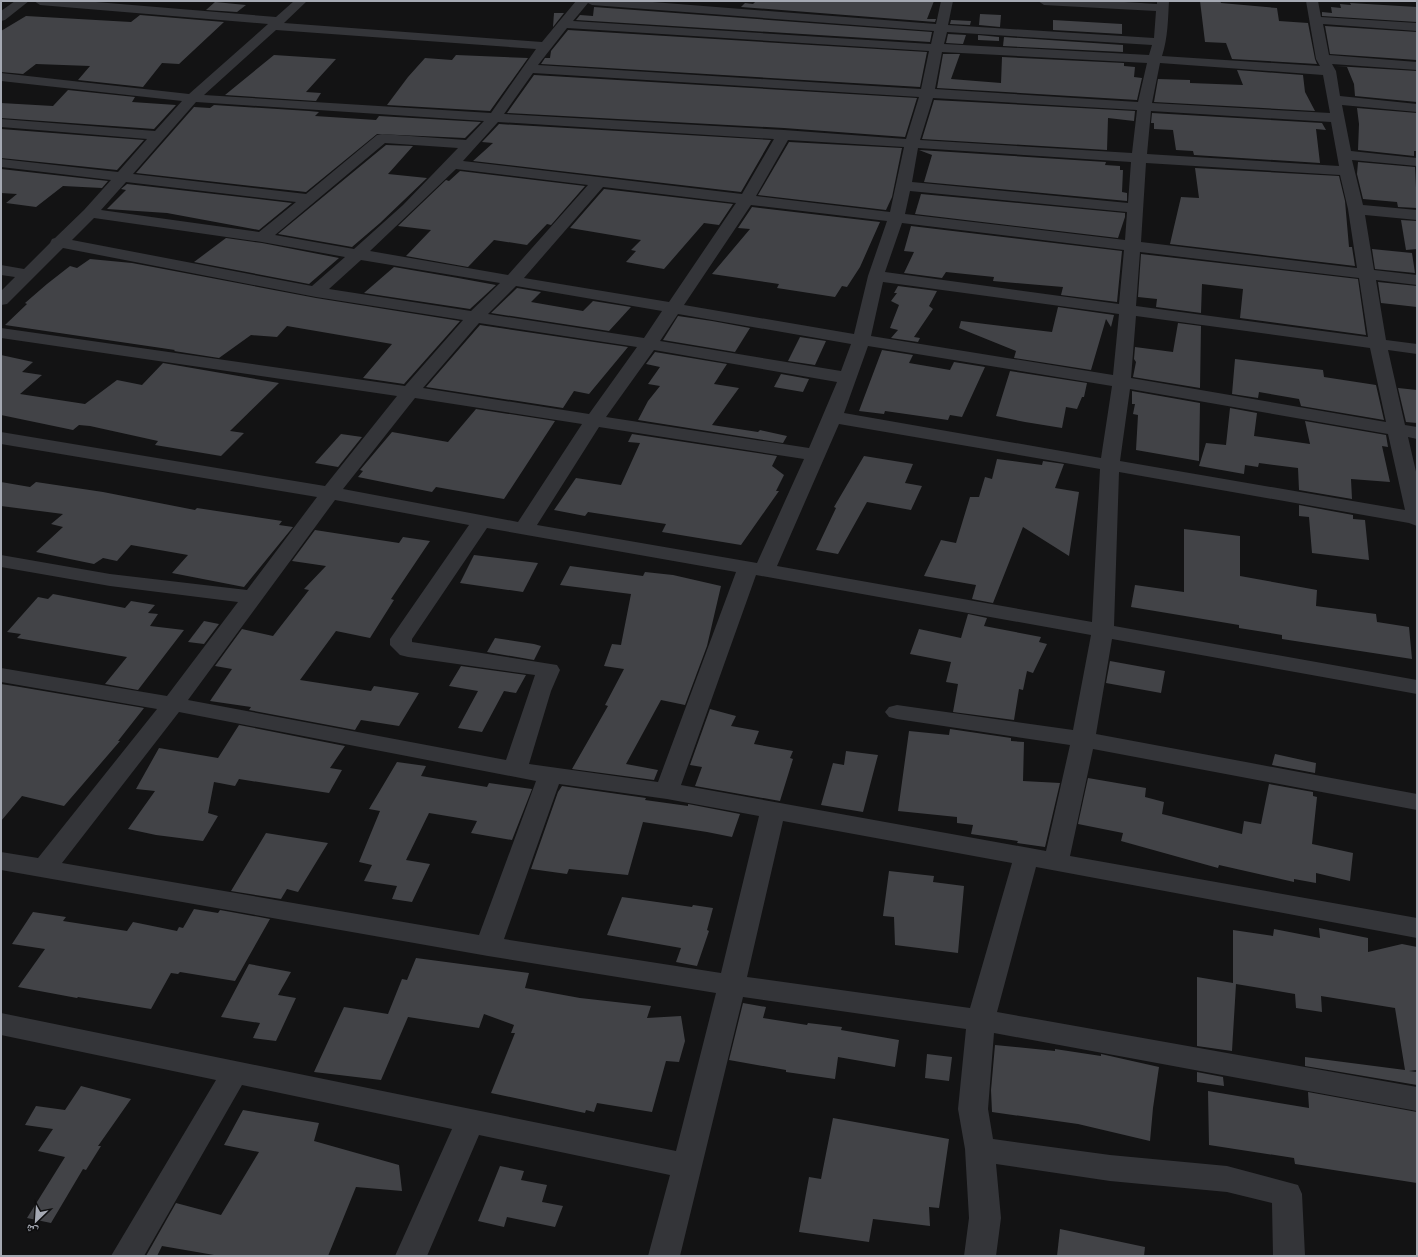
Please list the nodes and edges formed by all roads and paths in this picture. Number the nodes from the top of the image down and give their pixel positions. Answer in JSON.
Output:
{"nodes":[{"id":1,"x":23,"y":1,"type":"edge"},
{"id":2,"x":40,"y":1,"type":"edge"},
{"id":3,"x":301,"y":1,"type":"edge"},
{"id":4,"x":583,"y":1,"type":"edge"},
{"id":5,"x":592,"y":1,"type":"edge"},
{"id":6,"x":947,"y":1,"type":"edge"},
{"id":7,"x":1044,"y":1,"type":"edge"},
{"id":8,"x":1312,"y":1,"type":"edge"},
{"id":9,"x":1164,"y":4,"type":"edge"},
{"id":10,"x":1,"y":17,"type":"edge"},
{"id":11,"x":1316,"y":20,"type":"junction"},
{"id":12,"x":276,"y":24,"type":"junction"},
{"id":13,"x":565,"y":24,"type":"junction"},
{"id":14,"x":1417,"y":27,"type":"edge"},
{"id":15,"x":942,"y":28,"type":"junction"},
{"id":16,"x":1160,"y":42,"type":"junction"},
{"id":17,"x":545,"y":46,"type":"junction"},
{"id":18,"x":936,"y":48,"type":"junction"},
{"id":19,"x":1154,"y":59,"type":"junction"},
{"id":20,"x":1326,"y":65,"type":"junction"},
{"id":21,"x":1417,"y":66,"type":"edge"},
{"id":22,"x":530,"y":69,"type":"junction"},
{"id":23,"x":1,"y":77,"type":"edge"},
{"id":24,"x":927,"y":93,"type":"junction"},
{"id":25,"x":192,"y":98,"type":"junction"},
{"id":26,"x":1334,"y":100,"type":"junction"},
{"id":27,"x":1144,"y":107,"type":"junction"},
{"id":28,"x":1417,"y":108,"type":"edge"},
{"id":29,"x":494,"y":118,"type":"junction"},
{"id":30,"x":1337,"y":118,"type":"junction"},
{"id":31,"x":1,"y":123,"type":"edge"},
{"id":32,"x":784,"y":134,"type":"junction"},
{"id":33,"x":158,"y":136,"type":"junction"},
{"id":34,"x":912,"y":142,"type":"junction"},
{"id":35,"x":470,"y":144,"type":"junction"},
{"id":36,"x":1139,"y":156,"type":"junction"},
{"id":37,"x":1417,"y":162,"type":"edge"},
{"id":38,"x":1,"y":163,"type":"edge"},
{"id":39,"x":1346,"y":163,"type":"junction"},
{"id":40,"x":452,"y":164,"type":"junction"},
{"id":41,"x":124,"y":176,"type":"junction"},
{"id":42,"x":598,"y":183,"type":"junction"},
{"id":43,"x":904,"y":186,"type":"junction"},
{"id":44,"x":308,"y":199,"type":"junction"},
{"id":45,"x":746,"y":200,"type":"junction"},
{"id":46,"x":1136,"y":208,"type":"junction"},
{"id":47,"x":1356,"y":209,"type":"junction"},
{"id":48,"x":90,"y":213,"type":"junction"},
{"id":49,"x":1417,"y":215,"type":"edge"},
{"id":50,"x":896,"y":217,"type":"junction"},
{"id":51,"x":262,"y":237,"type":"junction"},
{"id":52,"x":58,"y":242,"type":"junction"},
{"id":53,"x":1134,"y":245,"type":"junction"},
{"id":54,"x":356,"y":254,"type":"junction"},
{"id":55,"x":1,"y":270,"type":"edge"},
{"id":56,"x":27,"y":274,"type":"junction"},
{"id":57,"x":1366,"y":274,"type":"junction"},
{"id":58,"x":876,"y":276,"type":"junction"},
{"id":59,"x":513,"y":280,"type":"junction"},
{"id":60,"x":1417,"y":280,"type":"edge"},
{"id":61,"x":316,"y":292,"type":"junction"},
{"id":62,"x":1,"y":300,"type":"edge"},
{"id":63,"x":673,"y":307,"type":"junction"},
{"id":64,"x":1127,"y":310,"type":"junction"},
{"id":65,"x":474,"y":318,"type":"junction"},
{"id":66,"x":1,"y":332,"type":"edge"},
{"id":67,"x":861,"y":340,"type":"junction"},
{"id":68,"x":649,"y":344,"type":"junction"},
{"id":69,"x":1378,"y":344,"type":"junction"},
{"id":70,"x":1417,"y":349,"type":"edge"},
{"id":71,"x":847,"y":378,"type":"junction"},
{"id":72,"x":1122,"y":382,"type":"junction"},
{"id":73,"x":410,"y":392,"type":"junction"},
{"id":74,"x":833,"y":417,"type":"junction"},
{"id":75,"x":594,"y":420,"type":"junction"},
{"id":76,"x":1397,"y":430,"type":"junction"},
{"id":77,"x":1417,"y":433,"type":"edge"},
{"id":78,"x":1,"y":438,"type":"edge"},
{"id":79,"x":816,"y":455,"type":"junction"},
{"id":80,"x":1110,"y":465,"type":"junction"},
{"id":81,"x":330,"y":493,"type":"junction"},
{"id":82,"x":1417,"y":518,"type":"edge"},
{"id":83,"x":481,"y":522,"type":"junction"},
{"id":84,"x":524,"y":530,"type":"junction"},
{"id":85,"x":1,"y":562,"type":"edge"},
{"id":86,"x":756,"y":570,"type":"junction"},
{"id":87,"x":251,"y":597,"type":"junction"},
{"id":88,"x":1103,"y":630,"type":"junction"},
{"id":89,"x":1,"y":675,"type":"edge"},
{"id":90,"x":1417,"y":687,"type":"edge"},
{"id":91,"x":173,"y":704,"type":"junction"},
{"id":92,"x":897,"y":712,"type":"dead end"},
{"id":93,"x":1083,"y":739,"type":"junction"},
{"id":94,"x":515,"y":770,"type":"junction"},
{"id":95,"x":550,"y":775,"type":"junction"},
{"id":96,"x":668,"y":791,"type":"junction"},
{"id":97,"x":1417,"y":802,"type":"edge"},
{"id":98,"x":773,"y":811,"type":"junction"},
{"id":99,"x":1026,"y":857,"type":"junction"},
{"id":100,"x":1,"y":861,"type":"edge"},
{"id":101,"x":1056,"y":862,"type":"junction"},
{"id":102,"x":44,"y":868,"type":"junction"},
{"id":103,"x":1417,"y":928,"type":"edge"},
{"id":104,"x":488,"y":946,"type":"junction"},
{"id":105,"x":732,"y":985,"type":"junction"},
{"id":106,"x":980,"y":1020,"type":"junction"},
{"id":107,"x":1,"y":1024,"type":"edge"},
{"id":108,"x":234,"y":1074,"type":"junction"},
{"id":109,"x":1417,"y":1099,"type":"edge"},
{"id":110,"x":470,"y":1122,"type":"junction"},
{"id":111,"x":980,"y":1149,"type":"junction"},
{"id":112,"x":687,"y":1166,"type":"junction"},
{"id":113,"x":127,"y":1256,"type":"edge"},
{"id":114,"x":411,"y":1256,"type":"edge"},
{"id":115,"x":664,"y":1256,"type":"edge"},
{"id":116,"x":980,"y":1256,"type":"edge"},
{"id":117,"x":1289,"y":1256,"type":"edge"}],
"edges":[{"from":1,"to":10,"type":"street"},
{"from":2,"to":12,"type":"street"},
{"from":3,"to":12,"type":"street"},
{"from":4,"to":13,"type":"street"},
{"from":5,"to":15,"type":"street"},
{"from":6,"to":15,"type":"street"},
{"from":7,"to":9,"type":"street"},
{"from":8,"to":11,"type":"street"},
{"from":9,"to":16,"type":"street"},
{"from":11,"to":14,"type":"street"},
{"from":11,"to":20,"type":"street"},
{"from":12,"to":17,"type":"street"},
{"from":12,"to":25,"type":"street"},
{"from":13,"to":17,"type":"street"},
{"from":13,"to":18,"type":"street"},
{"from":15,"to":16,"type":"street"},
{"from":15,"to":18,"type":"street"},
{"from":16,"to":19,"type":"street"},
{"from":17,"to":22,"type":"street"},
{"from":18,"to":19,"type":"street"},
{"from":18,"to":24,"type":"street"},
{"from":19,"to":20,"type":"street"},
{"from":19,"to":27,"type":"street"},
{"from":20,"to":21,"type":"street"},
{"from":20,"to":26,"type":"street"},
{"from":22,"to":24,"type":"street"},
{"from":22,"to":29,"type":"street"},
{"from":23,"to":25,"type":"street"},
{"from":24,"to":27,"type":"street"},
{"from":24,"to":34,"type":"street"},
{"from":25,"to":29,"type":"street"},
{"from":25,"to":33,"type":"street"},
{"from":26,"to":28,"type":"street"},
{"from":26,"to":30,"type":"street"},
{"from":27,"to":30,"type":"street"},
{"from":27,"to":36,"type":"street"},
{"from":29,"to":32,"type":"street"},
{"from":29,"to":35,"type":"street"},
{"from":30,"to":39,"type":"street"},
{"from":31,"to":33,"type":"street"},
{"from":32,"to":34,"type":"street"},
{"from":32,"to":45,"type":"street"},
{"from":33,"to":41,"type":"street"},
{"from":34,"to":36,"type":"street"},
{"from":34,"to":43,"type":"street"},
{"from":35,"to":40,"type":"street"},
{"from":35,"to":44,"type":"street"},
{"from":36,"to":39,"type":"street"},
{"from":36,"to":46,"type":"street"},
{"from":37,"to":39,"type":"street"},
{"from":38,"to":41,"type":"street"},
{"from":39,"to":47,"type":"street"},
{"from":40,"to":42,"type":"street"},
{"from":40,"to":54,"type":"street"},
{"from":41,"to":44,"type":"street"},
{"from":41,"to":48,"type":"street"},
{"from":42,"to":45,"type":"street"},
{"from":42,"to":59,"type":"street"},
{"from":43,"to":46,"type":"street"},
{"from":43,"to":50,"type":"street"},
{"from":44,"to":51,"type":"street"},
{"from":45,"to":50,"type":"street"},
{"from":45,"to":63,"type":"street"},
{"from":46,"to":53,"type":"street"},
{"from":47,"to":49,"type":"street"},
{"from":47,"to":57,"type":"street"},
{"from":48,"to":51,"type":"street"},
{"from":48,"to":52,"type":"street"},
{"from":50,"to":53,"type":"street"},
{"from":50,"to":58,"type":"street"},
{"from":51,"to":54,"type":"street"},
{"from":52,"to":56,"type":"street"},
{"from":52,"to":61,"type":"street"},
{"from":53,"to":57,"type":"street"},
{"from":53,"to":64,"type":"street"},
{"from":54,"to":59,"type":"street"},
{"from":54,"to":61,"type":"street"},
{"from":55,"to":56,"type":"street"},
{"from":56,"to":62,"type":"street"},
{"from":57,"to":60,"type":"street"},
{"from":57,"to":69,"type":"street"},
{"from":58,"to":64,"type":"street"},
{"from":58,"to":67,"type":"street"},
{"from":59,"to":63,"type":"street"},
{"from":59,"to":65,"type":"street"},
{"from":61,"to":65,"type":"street"},
{"from":63,"to":67,"type":"street"},
{"from":63,"to":68,"type":"street"},
{"from":64,"to":69,"type":"street"},
{"from":64,"to":72,"type":"street"},
{"from":65,"to":68,"type":"street"},
{"from":65,"to":73,"type":"street"},
{"from":66,"to":73,"type":"street"},
{"from":67,"to":71,"type":"street"},
{"from":67,"to":72,"type":"street"},
{"from":68,"to":71,"type":"street"},
{"from":68,"to":75,"type":"street"},
{"from":69,"to":70,"type":"street"},
{"from":69,"to":76,"type":"street"},
{"from":71,"to":74,"type":"street"},
{"from":72,"to":76,"type":"street"},
{"from":72,"to":80,"type":"street"},
{"from":73,"to":75,"type":"street"},
{"from":73,"to":81,"type":"street"},
{"from":74,"to":79,"type":"street"},
{"from":74,"to":80,"type":"street"},
{"from":75,"to":79,"type":"street"},
{"from":75,"to":84,"type":"street"},
{"from":76,"to":77,"type":"street"},
{"from":76,"to":82,"type":"street"},
{"from":78,"to":81,"type":"street"},
{"from":79,"to":86,"type":"street"},
{"from":80,"to":82,"type":"street"},
{"from":80,"to":88,"type":"street"},
{"from":81,"to":83,"type":"street"},
{"from":81,"to":87,"type":"street"},
{"from":83,"to":84,"type":"street"},
{"from":83,"to":94,"type":"street"},
{"from":84,"to":86,"type":"street"},
{"from":85,"to":87,"type":"street"},
{"from":86,"to":88,"type":"street"},
{"from":86,"to":96,"type":"street"},
{"from":87,"to":91,"type":"street"},
{"from":88,"to":90,"type":"street"},
{"from":88,"to":93,"type":"street"},
{"from":89,"to":91,"type":"street"},
{"from":91,"to":94,"type":"street"},
{"from":91,"to":102,"type":"street"},
{"from":92,"to":93,"type":"street"},
{"from":93,"to":97,"type":"street"},
{"from":93,"to":101,"type":"street"},
{"from":94,"to":95,"type":"street"},
{"from":95,"to":96,"type":"street"},
{"from":95,"to":104,"type":"street"},
{"from":96,"to":98,"type":"street"},
{"from":98,"to":99,"type":"street"},
{"from":98,"to":105,"type":"street"},
{"from":99,"to":101,"type":"street"},
{"from":99,"to":106,"type":"street"},
{"from":100,"to":102,"type":"street"},
{"from":101,"to":103,"type":"street"},
{"from":102,"to":104,"type":"street"},
{"from":104,"to":105,"type":"street"},
{"from":105,"to":106,"type":"street"},
{"from":105,"to":112,"type":"street"},
{"from":106,"to":109,"type":"street"},
{"from":106,"to":111,"type":"street"},
{"from":107,"to":108,"type":"street"},
{"from":108,"to":110,"type":"street"},
{"from":108,"to":113,"type":"street"},
{"from":110,"to":112,"type":"street"},
{"from":110,"to":114,"type":"street"},
{"from":111,"to":116,"type":"street"},
{"from":111,"to":117,"type":"street"},
{"from":112,"to":115,"type":"street"}]}
